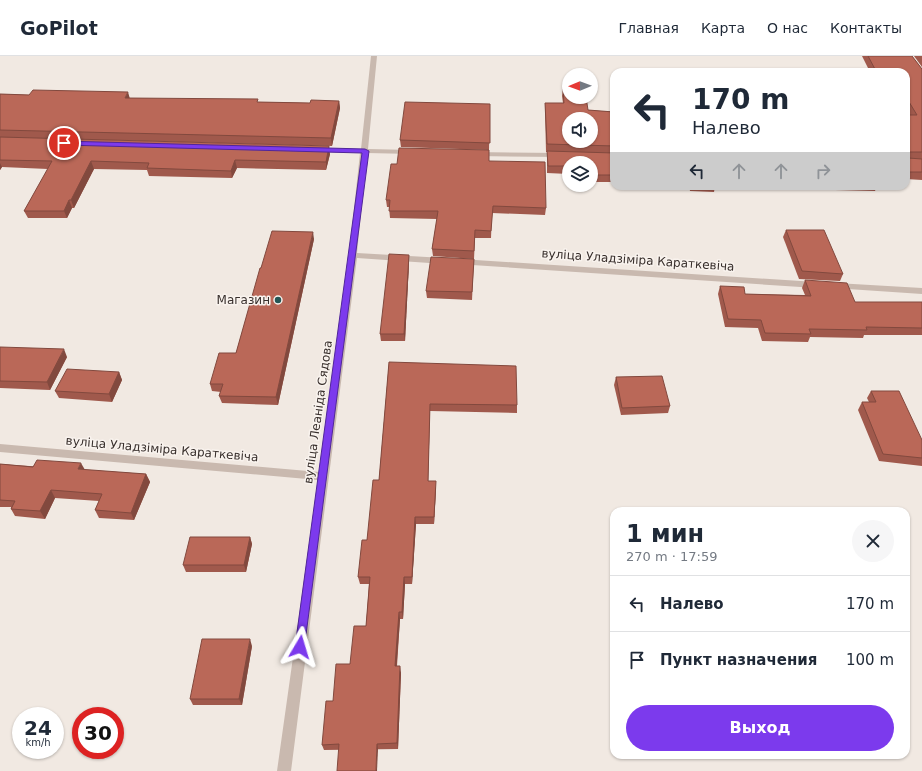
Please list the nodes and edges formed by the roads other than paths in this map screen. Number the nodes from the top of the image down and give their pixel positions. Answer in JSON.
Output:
{"nodes":[{"id":1,"x":374,"y":56,"type":"edge"},
{"id":2,"x":310,"y":150,"type":"edge"},
{"id":3,"x":365,"y":151,"type":"junction"},
{"id":4,"x":420,"y":152,"type":"edge"},
{"id":5,"x":466,"y":153,"type":"edge"},
{"id":6,"x":567,"y":156,"type":"edge"},
{"id":7,"x":353,"y":255,"type":"junction"},
{"id":8,"x":922,"y":292,"type":"edge"},
{"id":9,"x":0,"y":448,"type":"edge"},
{"id":10,"x":322,"y":476,"type":"junction"},
{"id":11,"x":284,"y":771,"type":"edge"}],
"edges":[{"from":1,"to":3,"type":"street","name":"вуліца Леаніда Сядова"},
{"from":2,"to":3,"type":"street"},
{"from":3,"to":4,"type":"street"},
{"from":3,"to":7,"type":"street","name":"вуліца Леаніда Сядова"},
{"from":5,"to":6,"type":"street"},
{"from":7,"to":8,"type":"street","name":"вуліца Уладзіміра Караткевіча"},
{"from":7,"to":10,"type":"street","name":"вуліца Леаніда Сядова"},
{"from":9,"to":10,"type":"street","name":"вуліца Уладзіміра Караткевіча"},
{"from":10,"to":11,"type":"street","name":"вуліца Леаніда Сядова"}]}
